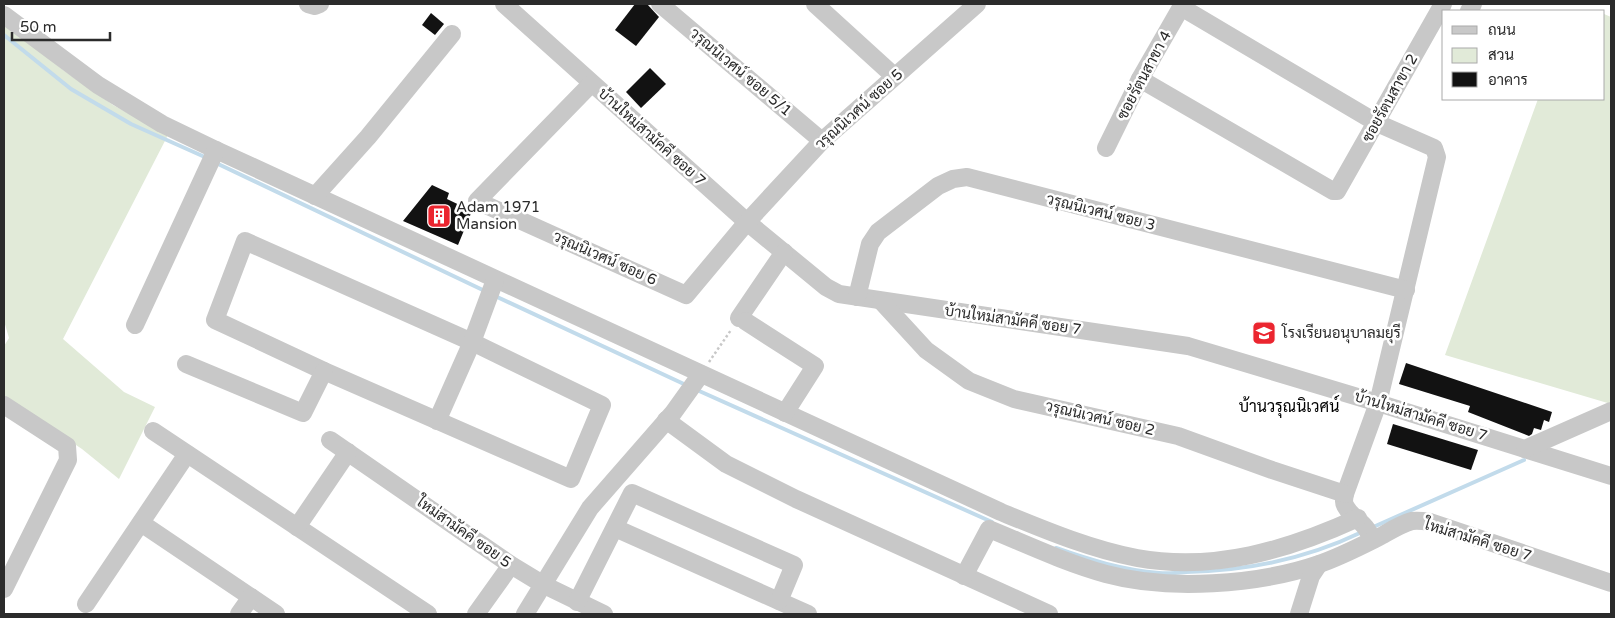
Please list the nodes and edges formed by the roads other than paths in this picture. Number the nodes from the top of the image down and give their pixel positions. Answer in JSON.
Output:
{"nodes":[{"id":1,"x":504,"y":4,"type":"edge"},
{"id":2,"x":660,"y":4,"type":"edge"},
{"id":3,"x":815,"y":4,"type":"edge"},
{"id":4,"x":977,"y":4,"type":"edge"},
{"id":5,"x":1182,"y":5,"type":"edge"},
{"id":6,"x":4,"y":15,"type":"edge"},
{"id":7,"x":1440,"y":18,"type":"edge"},
{"id":8,"x":452,"y":34,"type":"dead end"},
{"id":9,"x":894,"y":76,"type":"junction"},
{"id":10,"x":1140,"y":79,"type":"junction"},
{"id":11,"x":591,"y":84,"type":"junction"},
{"id":12,"x":1377,"y":123,"type":"junction"},
{"id":13,"x":822,"y":141,"type":"junction"},
{"id":14,"x":1106,"y":148,"type":"dead end"},
{"id":15,"x":213,"y":156,"type":"junction"},
{"id":16,"x":315,"y":196,"type":"junction"},
{"id":17,"x":747,"y":222,"type":"junction"},
{"id":18,"x":784,"y":252,"type":"junction"},
{"id":19,"x":495,"y":280,"type":"junction"},
{"id":20,"x":1406,"y":290,"type":"junction"},
{"id":21,"x":857,"y":297,"type":"junction"},
{"id":22,"x":881,"y":301,"type":"junction"},
{"id":23,"x":135,"y":325,"type":"dead end"},
{"id":24,"x":472,"y":342,"type":"junction"},
{"id":25,"x":186,"y":364,"type":"dead end"},
{"id":26,"x":324,"y":371,"type":"junction"},
{"id":27,"x":696,"y":380,"type":"junction"},
{"id":28,"x":1378,"y":403,"type":"junction"},
{"id":29,"x":4,"y":405,"type":"edge"},
{"id":30,"x":1611,"y":411,"type":"edge"},
{"id":31,"x":785,"y":413,"type":"junction"},
{"id":32,"x":666,"y":420,"type":"junction"},
{"id":33,"x":437,"y":421,"type":"junction"},
{"id":34,"x":153,"y":431,"type":"dead end"},
{"id":35,"x":330,"y":440,"type":"dead end"},
{"id":36,"x":1525,"y":449,"type":"junction"},
{"id":37,"x":348,"y":452,"type":"junction"},
{"id":38,"x":187,"y":454,"type":"junction"},
{"id":39,"x":1611,"y":476,"type":"edge"},
{"id":40,"x":1345,"y":494,"type":"junction"},
{"id":41,"x":140,"y":523,"type":"junction"},
{"id":42,"x":297,"y":527,"type":"junction"},
{"id":43,"x":615,"y":528,"type":"junction"},
{"id":44,"x":1366,"y":530,"type":"junction"},
{"id":45,"x":1319,"y":564,"type":"junction"},
{"id":46,"x":511,"y":565,"type":"junction"},
{"id":47,"x":964,"y":576,"type":"junction"},
{"id":48,"x":1611,"y":584,"type":"edge"},
{"id":49,"x":544,"y":585,"type":"junction"},
{"id":50,"x":4,"y":589,"type":"edge"},
{"id":51,"x":251,"y":597,"type":"junction"},
{"id":52,"x":779,"y":601,"type":"junction"},
{"id":53,"x":577,"y":602,"type":"junction"},
{"id":54,"x":86,"y":604,"type":"dead end"},
{"id":55,"x":239,"y":614,"type":"edge"},
{"id":56,"x":276,"y":614,"type":"edge"},
{"id":57,"x":428,"y":614,"type":"edge"},
{"id":58,"x":476,"y":614,"type":"edge"},
{"id":59,"x":525,"y":614,"type":"edge"},
{"id":60,"x":604,"y":614,"type":"edge"},
{"id":61,"x":808,"y":614,"type":"edge"},
{"id":62,"x":1049,"y":614,"type":"edge"},
{"id":63,"x":1300,"y":614,"type":"edge"}],
"edges":[{"from":1,"to":11,"type":"street","name":"บ้านใหม่สามัคคี ซอย 7"},
{"from":2,"to":13,"type":"street","name":"วรุณนิเวศน์ ซอย 5/1"},
{"from":3,"to":9,"type":"street"},
{"from":4,"to":9,"type":"street","name":"วรุณนิเวศน์ ซอย 5"},
{"from":5,"to":10,"type":"street","name":"ซอยรัตนสาขา 4"},
{"from":5,"to":12,"type":"street"},
{"from":6,"to":15,"type":"street"},
{"from":7,"to":12,"type":"street","name":"ซอยรัตนสาขา 2"},
{"from":8,"to":16,"type":"street"},
{"from":9,"to":13,"type":"street","name":"วรุณนิเวศน์ ซอย 5"},
{"from":10,"to":12,"type":"street","name":"ซอยรัตนสาขา 2"},
{"from":10,"to":14,"type":"street","name":"ซอยรัตนสาขา 4"},
{"from":11,"to":17,"type":"street","name":"บ้านใหม่สามัคคี ซอย 7"},
{"from":11,"to":17,"type":"street","name":"วรุณนิเวศน์ ซอย 6"},
{"from":12,"to":20,"type":"street"},
{"from":13,"to":17,"type":"street","name":"วรุณนิเวศน์ ซอย 5"},
{"from":15,"to":16,"type":"street"},
{"from":15,"to":23,"type":"street"},
{"from":16,"to":19,"type":"street"},
{"from":17,"to":18,"type":"street","name":"บ้านใหม่สามัคคี ซอย 7"},
{"from":18,"to":21,"type":"street","name":"บ้านใหม่สามัคคี ซอย 7"},
{"from":18,"to":31,"type":"street"},
{"from":19,"to":24,"type":"street"},
{"from":19,"to":27,"type":"street"},
{"from":20,"to":21,"type":"street","name":"วรุณนิเวศน์ ซอย 3"},
{"from":20,"to":28,"type":"street"},
{"from":21,"to":22,"type":"street","name":"บ้านใหม่สามัคคี ซอย 7"},
{"from":22,"to":28,"type":"street","name":"บ้านใหม่สามัคคี ซอย 7"},
{"from":22,"to":40,"type":"street","name":"วรุณนิเวศน์ ซอย 2"},
{"from":24,"to":26,"type":"street"},
{"from":24,"to":33,"type":"street"},
{"from":24,"to":33,"type":"street"},
{"from":25,"to":26,"type":"street"},
{"from":26,"to":33,"type":"street"},
{"from":27,"to":31,"type":"street"},
{"from":27,"to":32,"type":"street"},
{"from":28,"to":36,"type":"street","name":"บ้านใหม่สามัคคี ซอย 7"},
{"from":28,"to":40,"type":"street"},
{"from":29,"to":50,"type":"street"},
{"from":30,"to":36,"type":"street"},
{"from":31,"to":44,"type":"street"},
{"from":32,"to":47,"type":"street"},
{"from":32,"to":49,"type":"street"},
{"from":34,"to":38,"type":"street"},
{"from":35,"to":37,"type":"street","name":"ใหม่สามัคคี ซอย 5"},
{"from":36,"to":39,"type":"street","name":"บ้านใหม่สามัคคี ซอย 7"},
{"from":37,"to":42,"type":"street"},
{"from":37,"to":46,"type":"street","name":"ใหม่สามัคคี ซอย 5"},
{"from":38,"to":41,"type":"street"},
{"from":38,"to":42,"type":"street"},
{"from":40,"to":44,"type":"street"},
{"from":41,"to":51,"type":"street"},
{"from":41,"to":54,"type":"street"},
{"from":42,"to":57,"type":"street"},
{"from":43,"to":52,"type":"street"},
{"from":43,"to":52,"type":"street"},
{"from":43,"to":53,"type":"street"},
{"from":44,"to":45,"type":"street","name":"ใหม่สามัคคี ซอย 7"},
{"from":44,"to":48,"type":"street","name":"ใหม่สามัคคี ซอย 7"},
{"from":45,"to":47,"type":"street","name":"ใหม่สามัคคี ซอย 7"},
{"from":45,"to":63,"type":"street"},
{"from":46,"to":49,"type":"street","name":"ใหม่สามัคคี ซอย 5"},
{"from":46,"to":58,"type":"street"},
{"from":47,"to":62,"type":"street"},
{"from":49,"to":53,"type":"street","name":"ใหม่สามัคคี ซอย 5"},
{"from":49,"to":59,"type":"street"},
{"from":51,"to":55,"type":"street"},
{"from":51,"to":56,"type":"street"},
{"from":52,"to":61,"type":"street"},
{"from":53,"to":60,"type":"street","name":"ใหม่สามัคคี ซอย 5"}]}
